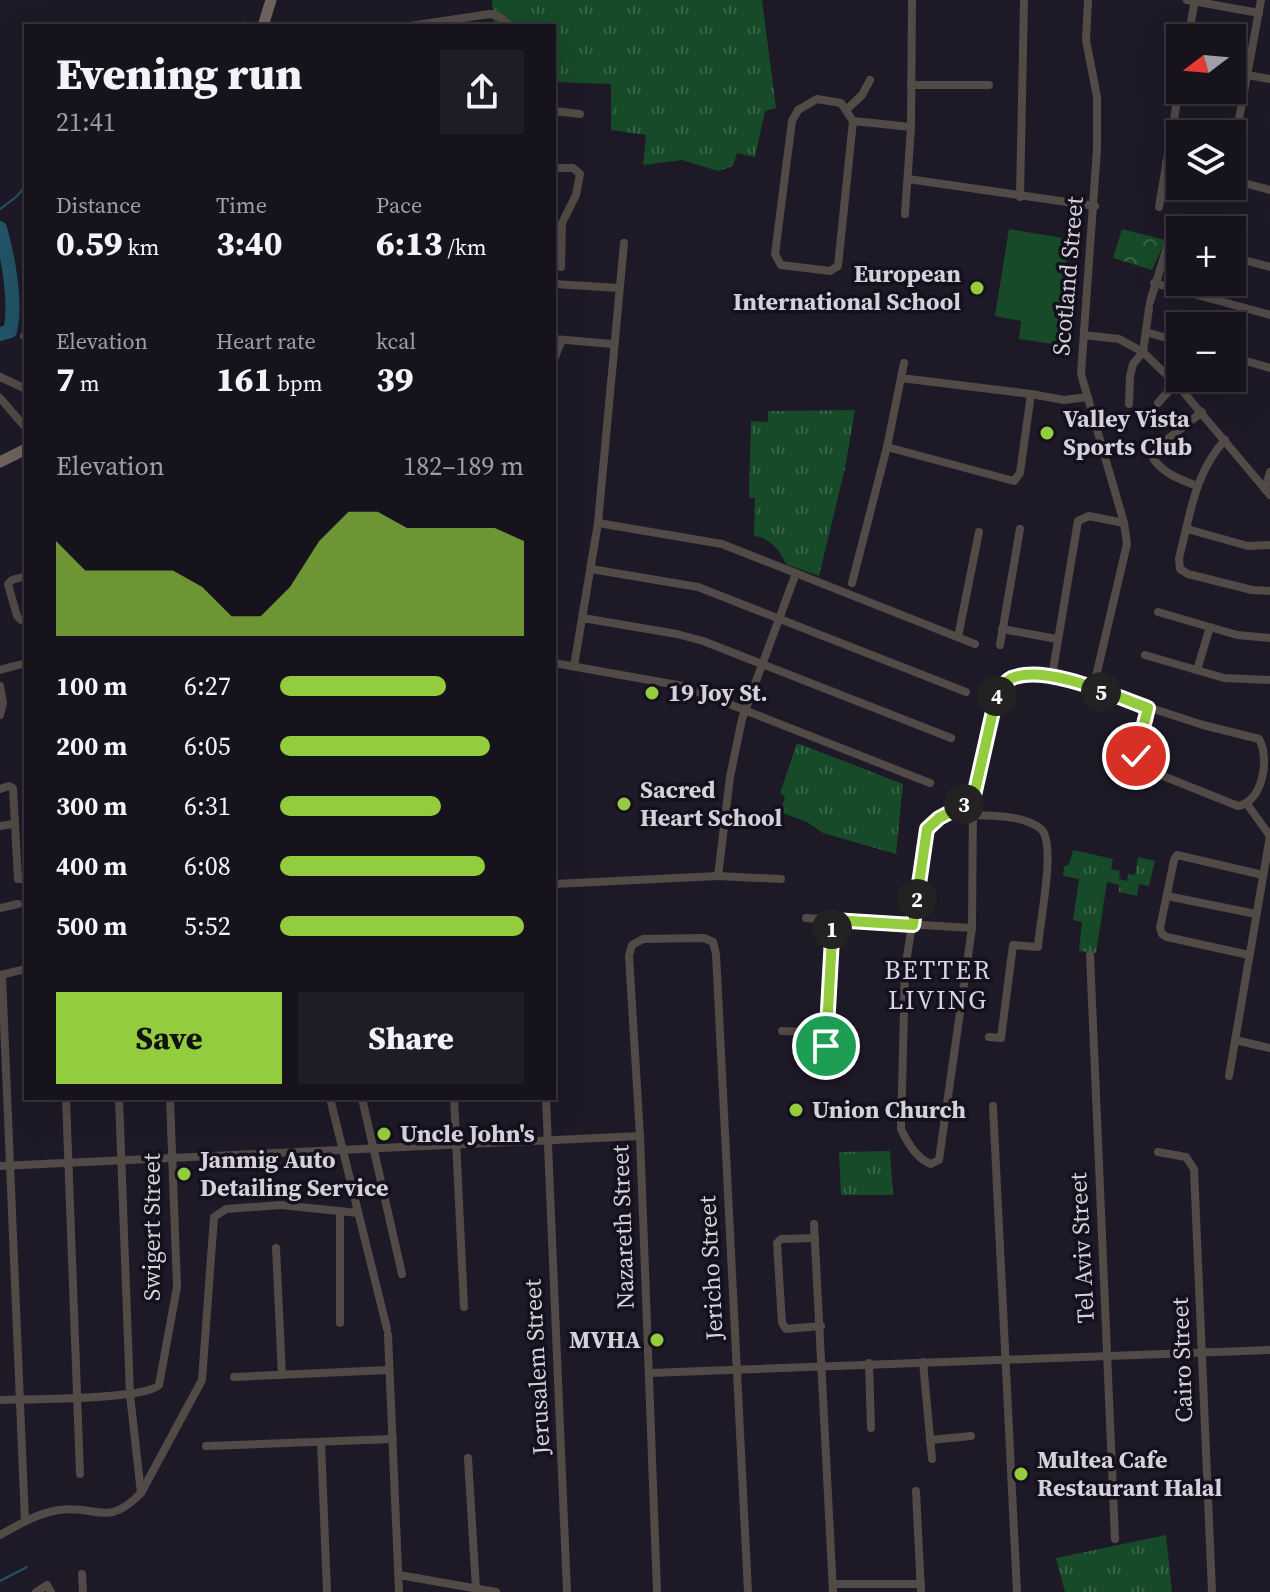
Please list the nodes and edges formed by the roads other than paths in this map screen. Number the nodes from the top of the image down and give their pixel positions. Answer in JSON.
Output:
{"nodes":[{"id":1,"x":271,"y":0,"type":"edge"},
{"id":2,"x":912,"y":0,"type":"edge"},
{"id":3,"x":1024,"y":0,"type":"edge"},
{"id":4,"x":1088,"y":0,"type":"edge"},
{"id":5,"x":1261,"y":0,"type":"edge"},
{"id":6,"x":1192,"y":1,"type":"edge"},
{"id":7,"x":1259,"y":13,"type":"junction"},
{"id":8,"x":264,"y":24,"type":"edge"},
{"id":9,"x":423,"y":24,"type":"edge"},
{"id":10,"x":508,"y":24,"type":"edge"},
{"id":11,"x":1190,"y":24,"type":"edge"},
{"id":12,"x":1247,"y":75,"type":"junction"},
{"id":13,"x":1270,"y":79,"type":"edge"},
{"id":14,"x":870,"y":80,"type":"dead end"},
{"id":15,"x":911,"y":85,"type":"junction"},
{"id":16,"x":989,"y":85,"type":"dead end"},
{"id":17,"x":846,"y":110,"type":"junction"},
{"id":18,"x":556,"y":111,"type":"edge"},
{"id":19,"x":580,"y":114,"type":"dead end"},
{"id":20,"x":1239,"y":120,"type":"edge"},
{"id":21,"x":853,"y":121,"type":"junction"},
{"id":22,"x":911,"y":127,"type":"junction"},
{"id":23,"x":1166,"y":163,"type":"edge"},
{"id":24,"x":556,"y":168,"type":"edge"},
{"id":25,"x":908,"y":179,"type":"junction"},
{"id":26,"x":1246,"y":184,"type":"edge"},
{"id":27,"x":1270,"y":190,"type":"edge"},
{"id":28,"x":1020,"y":197,"type":"junction"},
{"id":29,"x":1095,"y":206,"type":"junction"},
{"id":30,"x":1159,"y":207,"type":"dead end"},
{"id":31,"x":905,"y":214,"type":"dead end"},
{"id":32,"x":624,"y":243,"type":"dead end"},
{"id":33,"x":1166,"y":250,"type":"edge"},
{"id":34,"x":1246,"y":261,"type":"edge"},
{"id":35,"x":561,"y":267,"type":"dead end"},
{"id":36,"x":1270,"y":267,"type":"edge"},
{"id":37,"x":1154,"y":283,"type":"junction"},
{"id":38,"x":556,"y":284,"type":"edge"},
{"id":39,"x":619,"y":288,"type":"junction"},
{"id":40,"x":1270,"y":315,"type":"edge"},
{"id":41,"x":1146,"y":332,"type":"junction"},
{"id":42,"x":1084,"y":335,"type":"junction"},
{"id":43,"x":1166,"y":338,"type":"edge"},
{"id":44,"x":558,"y":340,"type":"edge"},
{"id":45,"x":613,"y":344,"type":"junction"},
{"id":46,"x":1143,"y":352,"type":"junction"},
{"id":47,"x":1246,"y":361,"type":"edge"},
{"id":48,"x":904,"y":363,"type":"dead end"},
{"id":49,"x":1270,"y":368,"type":"edge"},
{"id":50,"x":1166,"y":374,"type":"edge"},
{"id":51,"x":0,"y":377,"type":"edge"},
{"id":52,"x":901,"y":378,"type":"junction"},
{"id":53,"x":24,"y":388,"type":"edge"},
{"id":54,"x":1168,"y":392,"type":"edge"},
{"id":55,"x":1184,"y":392,"type":"edge"},
{"id":56,"x":1031,"y":394,"type":"junction"},
{"id":57,"x":1088,"y":397,"type":"junction"},
{"id":58,"x":0,"y":398,"type":"edge"},
{"id":59,"x":1158,"y":403,"type":"dead end"},
{"id":60,"x":1129,"y":404,"type":"dead end"},
{"id":61,"x":1202,"y":412,"type":"junction"},
{"id":62,"x":24,"y":426,"type":"edge"},
{"id":63,"x":1169,"y":438,"type":"dead end"},
{"id":64,"x":1225,"y":440,"type":"junction"},
{"id":65,"x":887,"y":447,"type":"junction"},
{"id":66,"x":24,"y":450,"type":"edge"},
{"id":67,"x":1151,"y":455,"type":"dead end"},
{"id":68,"x":0,"y":462,"type":"edge"},
{"id":69,"x":1270,"y":472,"type":"edge"},
{"id":70,"x":1197,"y":486,"type":"junction"},
{"id":71,"x":1268,"y":492,"type":"edge"},
{"id":72,"x":598,"y":523,"type":"junction"},
{"id":73,"x":1124,"y":523,"type":"junction"},
{"id":74,"x":1020,"y":529,"type":"dead end"},
{"id":75,"x":1187,"y":529,"type":"junction"},
{"id":76,"x":979,"y":532,"type":"dead end"},
{"id":77,"x":1270,"y":545,"type":"edge"},
{"id":78,"x":591,"y":569,"type":"junction"},
{"id":79,"x":796,"y":573,"type":"junction"},
{"id":80,"x":24,"y":577,"type":"edge"},
{"id":81,"x":4,"y":582,"type":"edge"},
{"id":82,"x":852,"y":583,"type":"dead end"},
{"id":83,"x":1270,"y":591,"type":"edge"},
{"id":84,"x":1158,"y":612,"type":"dead end"},
{"id":85,"x":780,"y":617,"type":"junction"},
{"id":86,"x":583,"y":618,"type":"junction"},
{"id":87,"x":23,"y":621,"type":"edge"},
{"id":88,"x":1210,"y":627,"type":"junction"},
{"id":89,"x":1002,"y":629,"type":"junction"},
{"id":90,"x":958,"y":637,"type":"junction"},
{"id":91,"x":1270,"y":638,"type":"edge"},
{"id":92,"x":1057,"y":639,"type":"junction"},
{"id":93,"x":975,"y":644,"type":"dead end"},
{"id":94,"x":1000,"y":645,"type":"dead end"},
{"id":95,"x":1145,"y":655,"type":"dead end"},
{"id":96,"x":556,"y":663,"type":"edge"},
{"id":97,"x":24,"y":664,"type":"edge"},
{"id":98,"x":762,"y":664,"type":"junction"},
{"id":99,"x":574,"y":666,"type":"junction"},
{"id":100,"x":0,"y":670,"type":"edge"},
{"id":101,"x":1197,"y":670,"type":"junction"},
{"id":102,"x":1052,"y":676,"type":"junction"},
{"id":103,"x":1270,"y":680,"type":"edge"},
{"id":104,"x":0,"y":686,"type":"edge"},
{"id":105,"x":1093,"y":689,"type":"junction"},
{"id":106,"x":966,"y":692,"type":"dead end"},
{"id":107,"x":1148,"y":708,"type":"junction"},
{"id":108,"x":745,"y":709,"type":"junction"},
{"id":109,"x":0,"y":715,"type":"edge"},
{"id":110,"x":951,"y":738,"type":"dead end"},
{"id":111,"x":1268,"y":748,"type":"edge"},
{"id":112,"x":930,"y":783,"type":"dead end"},
{"id":113,"x":0,"y":789,"type":"edge"},
{"id":114,"x":973,"y":800,"type":"junction"},
{"id":115,"x":1247,"y":804,"type":"junction"},
{"id":116,"x":973,"y":815,"type":"junction"},
{"id":117,"x":13,"y":824,"type":"junction"},
{"id":118,"x":0,"y":826,"type":"edge"},
{"id":119,"x":1270,"y":836,"type":"edge"},
{"id":120,"x":1263,"y":875,"type":"junction"},
{"id":121,"x":718,"y":876,"type":"junction"},
{"id":122,"x":22,"y":879,"type":"edge"},
{"id":123,"x":781,"y":879,"type":"dead end"},
{"id":124,"x":556,"y":884,"type":"edge"},
{"id":125,"x":1167,"y":896,"type":"junction"},
{"id":126,"x":18,"y":904,"type":"dead end"},
{"id":127,"x":0,"y":908,"type":"edge"},
{"id":128,"x":1256,"y":914,"type":"junction"},
{"id":129,"x":806,"y":918,"type":"dead end"},
{"id":130,"x":833,"y":920,"type":"junction"},
{"id":131,"x":913,"y":925,"type":"junction"},
{"id":132,"x":972,"y":928,"type":"junction"},
{"id":133,"x":713,"y":942,"type":"joint"},
{"id":134,"x":1090,"y":955,"type":"dead end"},
{"id":135,"x":1249,"y":955,"type":"junction"},
{"id":136,"x":24,"y":969,"type":"edge"},
{"id":137,"x":1,"y":975,"type":"edge"},
{"id":138,"x":782,"y":1031,"type":"dead end"},
{"id":139,"x":827,"y":1033,"type":"junction"},
{"id":140,"x":989,"y":1037,"type":"dead end"},
{"id":141,"x":1235,"y":1040,"type":"junction"},
{"id":142,"x":1270,"y":1048,"type":"edge"},
{"id":143,"x":828,"y":1072,"type":"dead end"},
{"id":144,"x":1229,"y":1076,"type":"dead end"},
{"id":145,"x":66,"y":1100,"type":"edge"},
{"id":146,"x":119,"y":1100,"type":"edge"},
{"id":147,"x":170,"y":1100,"type":"edge"},
{"id":148,"x":330,"y":1100,"type":"edge"},
{"id":149,"x":362,"y":1100,"type":"edge"},
{"id":150,"x":454,"y":1100,"type":"edge"},
{"id":151,"x":546,"y":1100,"type":"edge"},
{"id":152,"x":993,"y":1106,"type":"dead end"},
{"id":153,"x":640,"y":1136,"type":"junction"},
{"id":154,"x":548,"y":1140,"type":"junction"},
{"id":155,"x":455,"y":1145,"type":"junction"},
{"id":156,"x":372,"y":1148,"type":"junction"},
{"id":157,"x":342,"y":1150,"type":"junction"},
{"id":158,"x":1158,"y":1152,"type":"dead end"},
{"id":159,"x":172,"y":1158,"type":"junction"},
{"id":160,"x":122,"y":1160,"type":"junction"},
{"id":161,"x":70,"y":1163,"type":"junction"},
{"id":162,"x":0,"y":1166,"type":"edge"},
{"id":163,"x":11,"y":1166,"type":"junction"},
{"id":164,"x":340,"y":1211,"type":"junction"},
{"id":165,"x":358,"y":1213,"type":"junction"},
{"id":166,"x":814,"y":1224,"type":"dead end"},
{"id":167,"x":815,"y":1238,"type":"junction"},
{"id":168,"x":276,"y":1248,"type":"dead end"},
{"id":169,"x":402,"y":1274,"type":"dead end"},
{"id":170,"x":464,"y":1307,"type":"dead end"},
{"id":171,"x":340,"y":1323,"type":"dead end"},
{"id":172,"x":821,"y":1326,"type":"junction"},
{"id":173,"x":1270,"y":1350,"type":"edge"},
{"id":174,"x":1202,"y":1354,"type":"junction"},
{"id":175,"x":1107,"y":1357,"type":"junction"},
{"id":176,"x":1007,"y":1359,"type":"junction"},
{"id":177,"x":923,"y":1362,"type":"junction"},
{"id":178,"x":869,"y":1363,"type":"junction"},
{"id":179,"x":822,"y":1365,"type":"junction"},
{"id":180,"x":736,"y":1369,"type":"junction"},
{"id":181,"x":389,"y":1370,"type":"junction"},
{"id":182,"x":650,"y":1373,"type":"junction"},
{"id":183,"x":282,"y":1375,"type":"junction"},
{"id":184,"x":234,"y":1377,"type":"dead end"},
{"id":185,"x":130,"y":1395,"type":"junction"},
{"id":186,"x":79,"y":1396,"type":"junction"},
{"id":187,"x":21,"y":1399,"type":"junction"},
{"id":188,"x":0,"y":1400,"type":"edge"},
{"id":189,"x":871,"y":1428,"type":"dead end"},
{"id":190,"x":971,"y":1436,"type":"dead end"},
{"id":191,"x":393,"y":1439,"type":"junction"},
{"id":192,"x":930,"y":1440,"type":"junction"},
{"id":193,"x":321,"y":1442,"type":"junction"},
{"id":194,"x":206,"y":1446,"type":"dead end"},
{"id":195,"x":468,"y":1458,"type":"dead end"},
{"id":196,"x":932,"y":1459,"type":"dead end"},
{"id":197,"x":80,"y":1474,"type":"dead end"},
{"id":198,"x":916,"y":1491,"type":"dead end"},
{"id":199,"x":141,"y":1493,"type":"junction"},
{"id":200,"x":25,"y":1521,"type":"junction"},
{"id":201,"x":0,"y":1535,"type":"edge"},
{"id":202,"x":1115,"y":1539,"type":"dead end"},
{"id":203,"x":82,"y":1574,"type":"dead end"},
{"id":204,"x":399,"y":1575,"type":"junction"},
{"id":205,"x":833,"y":1588,"type":"edge"},
{"id":206,"x":921,"y":1588,"type":"edge"},
{"id":207,"x":476,"y":1589,"type":"junction"},
{"id":208,"x":36,"y":1592,"type":"edge"},
{"id":209,"x":51,"y":1592,"type":"edge"},
{"id":210,"x":83,"y":1592,"type":"edge"},
{"id":211,"x":327,"y":1592,"type":"edge"},
{"id":212,"x":399,"y":1592,"type":"edge"},
{"id":213,"x":496,"y":1592,"type":"edge"},
{"id":214,"x":567,"y":1592,"type":"edge"},
{"id":215,"x":657,"y":1592,"type":"edge"},
{"id":216,"x":748,"y":1592,"type":"edge"},
{"id":217,"x":1017,"y":1592,"type":"edge"},
{"id":218,"x":1212,"y":1592,"type":"edge"}],
"edges":[{"from":1,"to":8,"type":"main road"},
{"from":2,"to":15,"type":"street"},
{"from":3,"to":28,"type":"street"},
{"from":4,"to":29,"type":"street","name":"Scotland Street"},
{"from":5,"to":7,"type":"street"},
{"from":6,"to":7,"type":"street"},
{"from":6,"to":11,"type":"street"},
{"from":7,"to":12,"type":"street"},
{"from":9,"to":10,"type":"street"},
{"from":12,"to":13,"type":"street"},
{"from":12,"to":20,"type":"street"},
{"from":14,"to":17,"type":"street"},
{"from":15,"to":16,"type":"street"},
{"from":15,"to":22,"type":"street"},
{"from":17,"to":21,"type":"street"},
{"from":17,"to":21,"type":"street"},
{"from":18,"to":19,"type":"street"},
{"from":21,"to":22,"type":"street"},
{"from":22,"to":25,"type":"street"},
{"from":23,"to":30,"type":"street"},
{"from":24,"to":35,"type":"street"},
{"from":25,"to":28,"type":"street"},
{"from":25,"to":31,"type":"street"},
{"from":26,"to":27,"type":"street"},
{"from":28,"to":29,"type":"street"},
{"from":29,"to":42,"type":"street","name":"Scotland Street"},
{"from":32,"to":39,"type":"street"},
{"from":33,"to":37,"type":"street"},
{"from":34,"to":36,"type":"street"},
{"from":37,"to":40,"type":"street"},
{"from":37,"to":41,"type":"street"},
{"from":38,"to":39,"type":"street"},
{"from":39,"to":45,"type":"street"},
{"from":41,"to":43,"type":"street"},
{"from":41,"to":46,"type":"street"},
{"from":42,"to":46,"type":"street"},
{"from":42,"to":57,"type":"street","name":"Scotland Street"},
{"from":44,"to":45,"type":"street"},
{"from":45,"to":72,"type":"street"},
{"from":46,"to":50,"type":"street"},
{"from":46,"to":60,"type":"street"},
{"from":47,"to":49,"type":"street"},
{"from":48,"to":52,"type":"street"},
{"from":51,"to":53,"type":"street"},
{"from":52,"to":56,"type":"street"},
{"from":52,"to":65,"type":"street"},
{"from":54,"to":59,"type":"street"},
{"from":55,"to":61,"type":"street"},
{"from":56,"to":57,"type":"street"},
{"from":56,"to":65,"type":"street"},
{"from":57,"to":73,"type":"street","name":"Scotland Street"},
{"from":58,"to":62,"type":"street"},
{"from":61,"to":63,"type":"street"},
{"from":61,"to":64,"type":"street"},
{"from":64,"to":70,"type":"street"},
{"from":64,"to":71,"type":"street"},
{"from":65,"to":82,"type":"street"},
{"from":66,"to":68,"type":"main road"},
{"from":67,"to":70,"type":"street"},
{"from":69,"to":71,"type":"street"},
{"from":70,"to":75,"type":"street"},
{"from":72,"to":78,"type":"street"},
{"from":72,"to":79,"type":"street"},
{"from":73,"to":92,"type":"street"},
{"from":73,"to":105,"type":"street","name":"Scotland Street"},
{"from":74,"to":89,"type":"street"},
{"from":75,"to":77,"type":"street"},
{"from":75,"to":83,"type":"street"},
{"from":76,"to":90,"type":"street"},
{"from":78,"to":85,"type":"street"},
{"from":78,"to":86,"type":"street"},
{"from":79,"to":85,"type":"street"},
{"from":79,"to":90,"type":"street"},
{"from":80,"to":81,"type":"street"},
{"from":81,"to":87,"type":"street"},
{"from":84,"to":88,"type":"street"},
{"from":85,"to":98,"type":"street"},
{"from":85,"to":106,"type":"street"},
{"from":86,"to":98,"type":"street"},
{"from":86,"to":99,"type":"street"},
{"from":88,"to":91,"type":"street"},
{"from":88,"to":101,"type":"street"},
{"from":89,"to":92,"type":"street"},
{"from":89,"to":94,"type":"street"},
{"from":90,"to":93,"type":"street"},
{"from":92,"to":102,"type":"street"},
{"from":95,"to":101,"type":"street"},
{"from":96,"to":99,"type":"street"},
{"from":97,"to":100,"type":"street"},
{"from":98,"to":108,"type":"street"},
{"from":98,"to":110,"type":"street"},
{"from":99,"to":108,"type":"street"},
{"from":101,"to":103,"type":"street"},
{"from":102,"to":105,"type":"street"},
{"from":102,"to":114,"type":"street"},
{"from":104,"to":109,"type":"street"},
{"from":105,"to":107,"type":"street"},
{"from":107,"to":111,"type":"street"},
{"from":107,"to":115,"type":"street"},
{"from":108,"to":112,"type":"street"},
{"from":108,"to":121,"type":"street"},
{"from":111,"to":115,"type":"street"},
{"from":113,"to":117,"type":"street"},
{"from":114,"to":116,"type":"street"},
{"from":114,"to":131,"type":"street"},
{"from":115,"to":119,"type":"street"},
{"from":116,"to":132,"type":"street"},
{"from":116,"to":140,"type":"street"},
{"from":117,"to":118,"type":"street"},
{"from":117,"to":122,"type":"street"},
{"from":119,"to":120,"type":"street"},
{"from":120,"to":125,"type":"street"},
{"from":120,"to":128,"type":"street"},
{"from":121,"to":123,"type":"street"},
{"from":121,"to":124,"type":"street"},
{"from":125,"to":128,"type":"street"},
{"from":125,"to":135,"type":"street"},
{"from":126,"to":127,"type":"street"},
{"from":128,"to":135,"type":"street"},
{"from":129,"to":130,"type":"street"},
{"from":130,"to":131,"type":"street"},
{"from":130,"to":139,"type":"street"},
{"from":131,"to":132,"type":"street"},
{"from":131,"to":132,"type":"street"},
{"from":133,"to":153,"type":"street","name":"Nazareth Street"},
{"from":133,"to":180,"type":"street","name":"Jericho Street"},
{"from":134,"to":175,"type":"street","name":"Tel Aviv Street"},
{"from":135,"to":141,"type":"street"},
{"from":136,"to":137,"type":"street"},
{"from":137,"to":163,"type":"street"},
{"from":138,"to":139,"type":"street"},
{"from":139,"to":143,"type":"street"},
{"from":141,"to":142,"type":"street"},
{"from":141,"to":144,"type":"street"},
{"from":145,"to":161,"type":"street"},
{"from":146,"to":160,"type":"street"},
{"from":147,"to":159,"type":"street","name":"Swigert Street"},
{"from":148,"to":157,"type":"street"},
{"from":149,"to":156,"type":"street"},
{"from":150,"to":155,"type":"street"},
{"from":151,"to":154,"type":"street","name":"Jerusalem Street"},
{"from":152,"to":176,"type":"street"},
{"from":153,"to":154,"type":"street"},
{"from":153,"to":182,"type":"street","name":"Nazareth Street"},
{"from":154,"to":155,"type":"street"},
{"from":154,"to":214,"type":"street","name":"Jerusalem Street"},
{"from":155,"to":156,"type":"street"},
{"from":155,"to":170,"type":"street"},
{"from":156,"to":157,"type":"street"},
{"from":156,"to":169,"type":"street"},
{"from":157,"to":159,"type":"street"},
{"from":157,"to":165,"type":"street"},
{"from":158,"to":174,"type":"street","name":"Cairo Street"},
{"from":159,"to":160,"type":"street"},
{"from":159,"to":185,"type":"street","name":"Swigert Street"},
{"from":160,"to":161,"type":"street"},
{"from":160,"to":185,"type":"street"},
{"from":161,"to":163,"type":"street"},
{"from":161,"to":186,"type":"street"},
{"from":162,"to":163,"type":"street"},
{"from":163,"to":187,"type":"street"},
{"from":164,"to":165,"type":"street"},
{"from":164,"to":171,"type":"street"},
{"from":164,"to":199,"type":"street"},
{"from":165,"to":181,"type":"street"},
{"from":166,"to":167,"type":"street"},
{"from":167,"to":172,"type":"street"},
{"from":167,"to":172,"type":"street"},
{"from":168,"to":183,"type":"street"},
{"from":172,"to":179,"type":"street"},
{"from":173,"to":174,"type":"street"},
{"from":174,"to":175,"type":"street"},
{"from":174,"to":218,"type":"street","name":"Cairo Street"},
{"from":175,"to":176,"type":"street"},
{"from":175,"to":202,"type":"street","name":"Tel Aviv Street"},
{"from":176,"to":177,"type":"street"},
{"from":176,"to":217,"type":"street"},
{"from":177,"to":178,"type":"street"},
{"from":177,"to":192,"type":"street"},
{"from":178,"to":179,"type":"street"},
{"from":178,"to":189,"type":"street"},
{"from":179,"to":180,"type":"street"},
{"from":179,"to":205,"type":"street"},
{"from":180,"to":182,"type":"street"},
{"from":180,"to":216,"type":"street","name":"Jericho Street"},
{"from":181,"to":183,"type":"street"},
{"from":181,"to":191,"type":"street"},
{"from":182,"to":215,"type":"street","name":"Nazareth Street"},
{"from":183,"to":184,"type":"street"},
{"from":185,"to":186,"type":"street","name":"Swigert Street"},
{"from":185,"to":199,"type":"street"},
{"from":186,"to":187,"type":"street","name":"Swigert Street"},
{"from":186,"to":197,"type":"street"},
{"from":187,"to":188,"type":"street","name":"Swigert Street"},
{"from":187,"to":200,"type":"street"},
{"from":190,"to":192,"type":"street"},
{"from":191,"to":193,"type":"street"},
{"from":191,"to":204,"type":"street"},
{"from":192,"to":196,"type":"street"},
{"from":193,"to":194,"type":"street"},
{"from":193,"to":211,"type":"street"},
{"from":195,"to":207,"type":"street"},
{"from":198,"to":206,"type":"street"},
{"from":199,"to":200,"type":"street"},
{"from":200,"to":201,"type":"street"},
{"from":203,"to":210,"type":"street"},
{"from":204,"to":207,"type":"street"},
{"from":204,"to":212,"type":"street"},
{"from":205,"to":206,"type":"street"},
{"from":207,"to":213,"type":"street"},
{"from":208,"to":209,"type":"street"}]}
